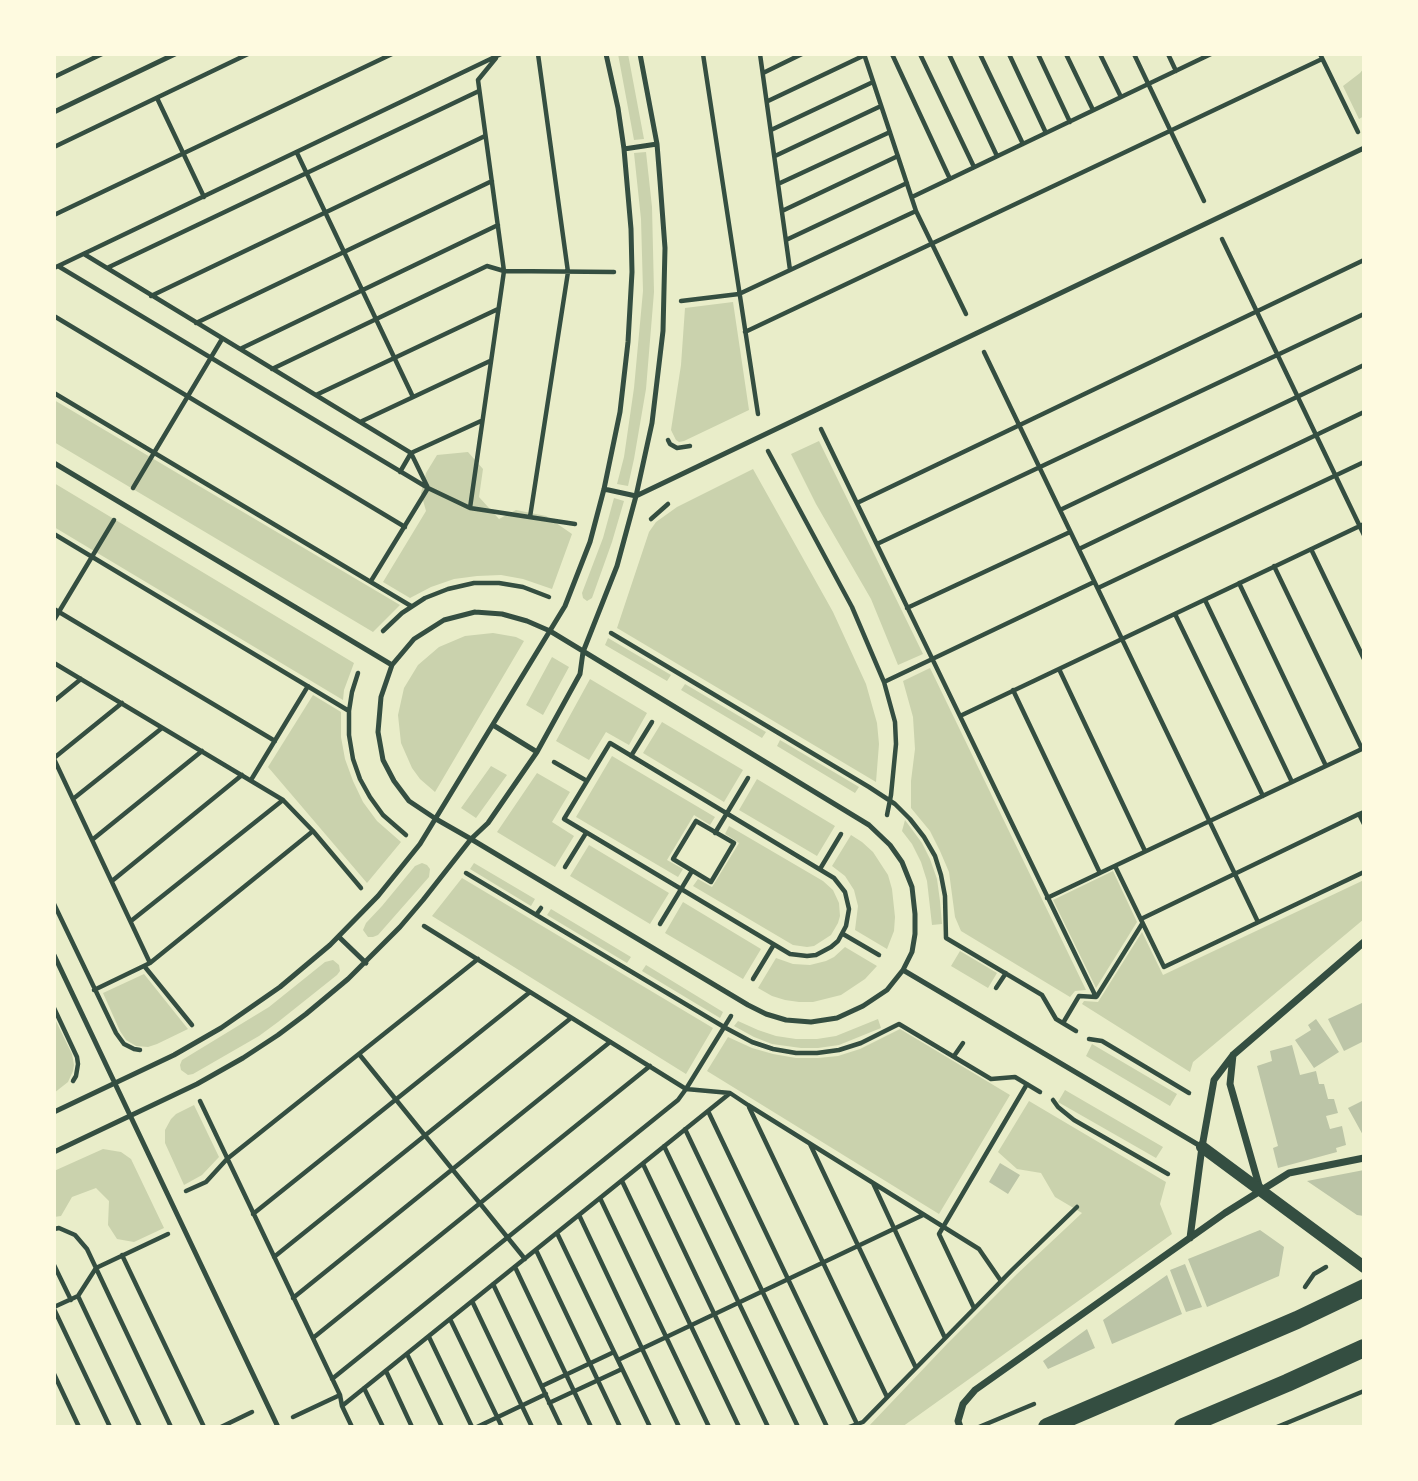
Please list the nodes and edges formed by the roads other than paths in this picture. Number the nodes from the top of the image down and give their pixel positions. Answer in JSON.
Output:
{"nodes":[{"id":1,"x":175,"y":54,"type":"edge"},
{"id":2,"x":606,"y":54,"type":"edge"},
{"id":3,"x":640,"y":54,"type":"edge"},
{"id":4,"x":54,"y":112,"type":"edge"},
{"id":5,"x":657,"y":144,"type":"junction"},
{"id":6,"x":1364,"y":148,"type":"edge"},
{"id":7,"x":624,"y":149,"type":"junction"},
{"id":8,"x":54,"y":463,"type":"edge"},
{"id":9,"x":604,"y":489,"type":"junction"},
{"id":10,"x":636,"y":496,"type":"junction"},
{"id":11,"x":550,"y":631,"type":"junction"},
{"id":12,"x":583,"y":652,"type":"junction"},
{"id":13,"x":392,"y":665,"type":"junction"},
{"id":14,"x":493,"y":725,"type":"junction"},
{"id":15,"x":537,"y":752,"type":"junction"},
{"id":16,"x":436,"y":819,"type":"junction"},
{"id":17,"x":471,"y":839,"type":"junction"},
{"id":18,"x":339,"y":937,"type":"junction"},
{"id":19,"x":1364,"y":942,"type":"edge"},
{"id":20,"x":54,"y":955,"type":"edge"},
{"id":21,"x":366,"y":963,"type":"junction"},
{"id":22,"x":903,"y":970,"type":"junction"},
{"id":23,"x":1233,"y":1055,"type":"junction"},
{"id":24,"x":115,"y":1082,"type":"junction"},
{"id":25,"x":54,"y":1112,"type":"edge"},
{"id":26,"x":131,"y":1116,"type":"junction"},
{"id":27,"x":1202,"y":1147,"type":"junction"},
{"id":28,"x":54,"y":1152,"type":"edge"},
{"id":29,"x":1364,"y":1158,"type":"edge"},
{"id":30,"x":1260,"y":1190,"type":"junction"},
{"id":31,"x":1190,"y":1238,"type":"junction"},
{"id":32,"x":1364,"y":1267,"type":"edge"},
{"id":33,"x":1364,"y":1288,"type":"edge"},
{"id":34,"x":1364,"y":1348,"type":"edge"},
{"id":35,"x":278,"y":1427,"type":"edge"},
{"id":36,"x":960,"y":1427,"type":"edge"},
{"id":37,"x":1047,"y":1427,"type":"edge"},
{"id":38,"x":1183,"y":1427,"type":"edge"}],
"edges":[{"from":1,"to":4,"type":"lane"},
{"from":2,"to":7,"type":"lane"},
{"from":3,"to":5,"type":"lane"},
{"from":5,"to":7,"type":"lane"},
{"from":5,"to":10,"type":"lane"},
{"from":6,"to":10,"type":"lane"},
{"from":7,"to":9,"type":"lane"},
{"from":8,"to":13,"type":"lane"},
{"from":9,"to":10,"type":"lane"},
{"from":9,"to":11,"type":"lane"},
{"from":10,"to":12,"type":"lane"},
{"from":11,"to":12,"type":"lane"},
{"from":11,"to":13,"type":"lane"},
{"from":11,"to":14,"type":"lane"},
{"from":12,"to":15,"type":"lane"},
{"from":12,"to":22,"type":"lane"},
{"from":13,"to":16,"type":"lane"},
{"from":14,"to":15,"type":"lane"},
{"from":14,"to":16,"type":"lane"},
{"from":15,"to":17,"type":"lane"},
{"from":16,"to":17,"type":"lane"},
{"from":16,"to":18,"type":"lane"},
{"from":17,"to":21,"type":"lane"},
{"from":17,"to":22,"type":"lane"},
{"from":18,"to":21,"type":"lane"},
{"from":18,"to":24,"type":"lane"},
{"from":19,"to":23,"type":"street"},
{"from":20,"to":24,"type":"lane"},
{"from":21,"to":26,"type":"lane"},
{"from":22,"to":27,"type":"lane"},
{"from":23,"to":27,"type":"street"},
{"from":23,"to":30,"type":"street"},
{"from":24,"to":25,"type":"lane"},
{"from":24,"to":26,"type":"lane"},
{"from":26,"to":28,"type":"lane"},
{"from":26,"to":35,"type":"lane"},
{"from":27,"to":30,"type":"street"},
{"from":27,"to":31,"type":"street"},
{"from":29,"to":30,"type":"street"},
{"from":30,"to":31,"type":"street"},
{"from":30,"to":32,"type":"street"},
{"from":31,"to":36,"type":"street"},
{"from":33,"to":37,"type":"main road"},
{"from":34,"to":38,"type":"main road"}]}
